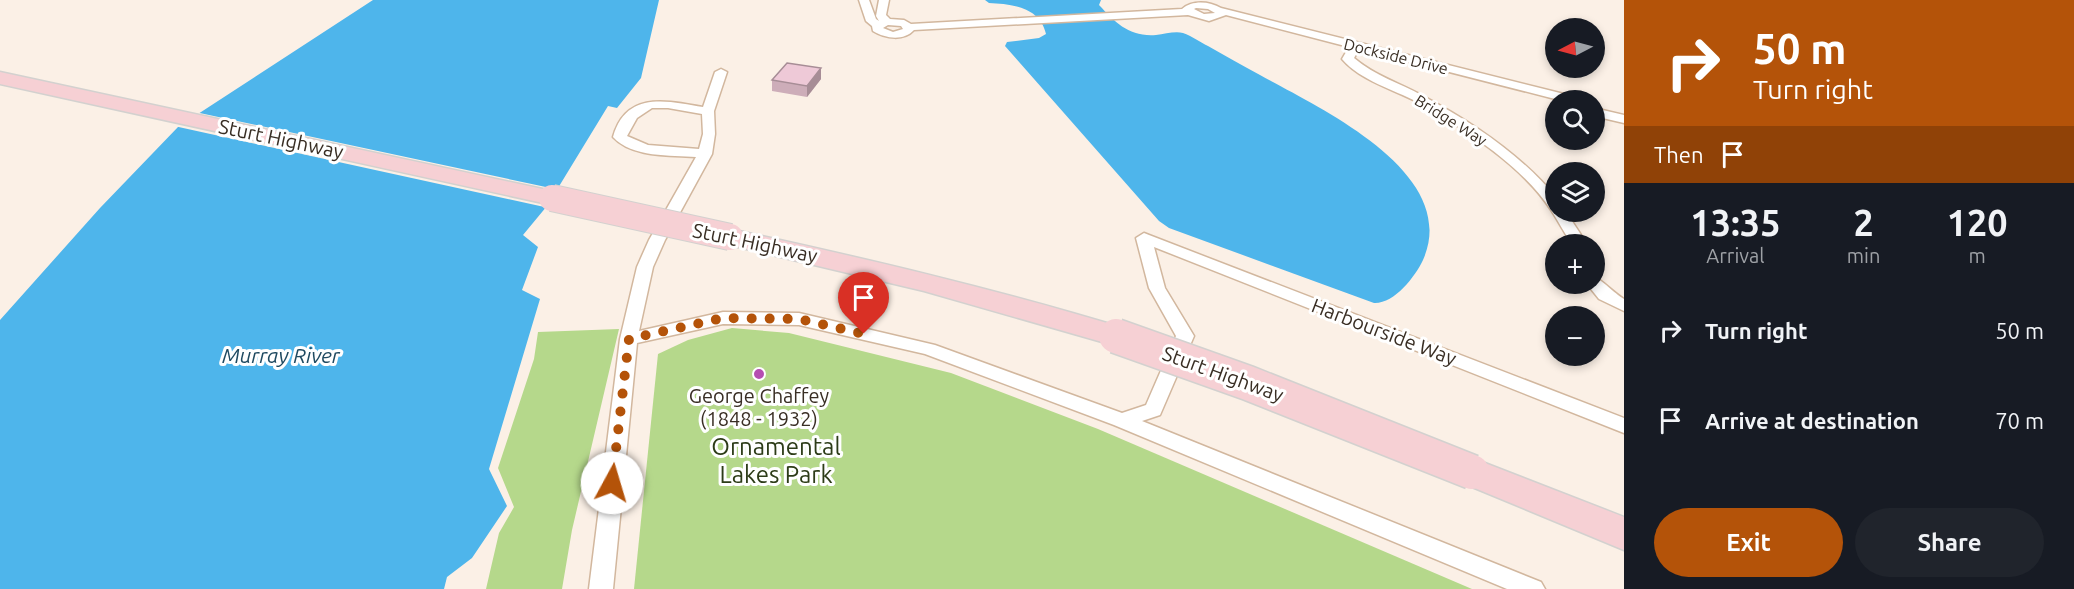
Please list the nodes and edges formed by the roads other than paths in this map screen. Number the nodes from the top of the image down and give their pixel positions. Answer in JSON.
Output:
{"nodes":[{"id":1,"x":864,"y":0,"type":"edge"},
{"id":2,"x":884,"y":0,"type":"edge"},
{"id":3,"x":1217,"y":8,"type":"edge"},
{"id":4,"x":883,"y":23,"type":"junction"},
{"id":5,"x":1354,"y":48,"type":"junction"},
{"id":6,"x":721,"y":72,"type":"dead end"},
{"id":7,"x":0,"y":78,"type":"edge"},
{"id":8,"x":1545,"y":94,"type":"edge"},
{"id":9,"x":1545,"y":99,"type":"edge"},
{"id":10,"x":1605,"y":109,"type":"edge"},
{"id":11,"x":708,"y":111,"type":"junction"},
{"id":12,"x":1624,"y":114,"type":"edge"},
{"id":13,"x":1605,"y":115,"type":"edge"},
{"id":14,"x":1624,"y":119,"type":"edge"},
{"id":15,"x":705,"y":154,"type":"junction"},
{"id":16,"x":1545,"y":193,"type":"edge"},
{"id":17,"x":1604,"y":294,"type":"edge"},
{"id":18,"x":1624,"y":306,"type":"edge"},
{"id":19,"x":629,"y":339,"type":"junction"},
{"id":20,"x":1120,"y":420,"type":"junction"},
{"id":21,"x":1624,"y":426,"type":"edge"},
{"id":22,"x":1624,"y":534,"type":"edge"},
{"id":23,"x":602,"y":589,"type":"edge"},
{"id":24,"x":1533,"y":589,"type":"edge"}],
"edges":[{"from":1,"to":4,"type":"street"},
{"from":2,"to":4,"type":"street"},
{"from":3,"to":4,"type":"street","name":"Dockside Drive"},
{"from":3,"to":5,"type":"street","name":"Dockside Drive"},
{"from":5,"to":8,"type":"street","name":"Dockside Drive"},
{"from":5,"to":9,"type":"street","name":"Dockside Drive"},
{"from":5,"to":16,"type":"street","name":"Bridge Way"},
{"from":6,"to":11,"type":"street"},
{"from":7,"to":22,"type":"highway","name":"Sturt Highway","bridge":true},
{"from":10,"to":12,"type":"street"},
{"from":11,"to":15,"type":"street"},
{"from":11,"to":15,"type":"street"},
{"from":13,"to":14,"type":"street"},
{"from":15,"to":19,"type":"street"},
{"from":17,"to":18,"type":"street"},
{"from":19,"to":20,"type":"street"},
{"from":19,"to":23,"type":"street"},
{"from":20,"to":21,"type":"street","name":"Harbourside Way"},
{"from":20,"to":24,"type":"street"}]}
